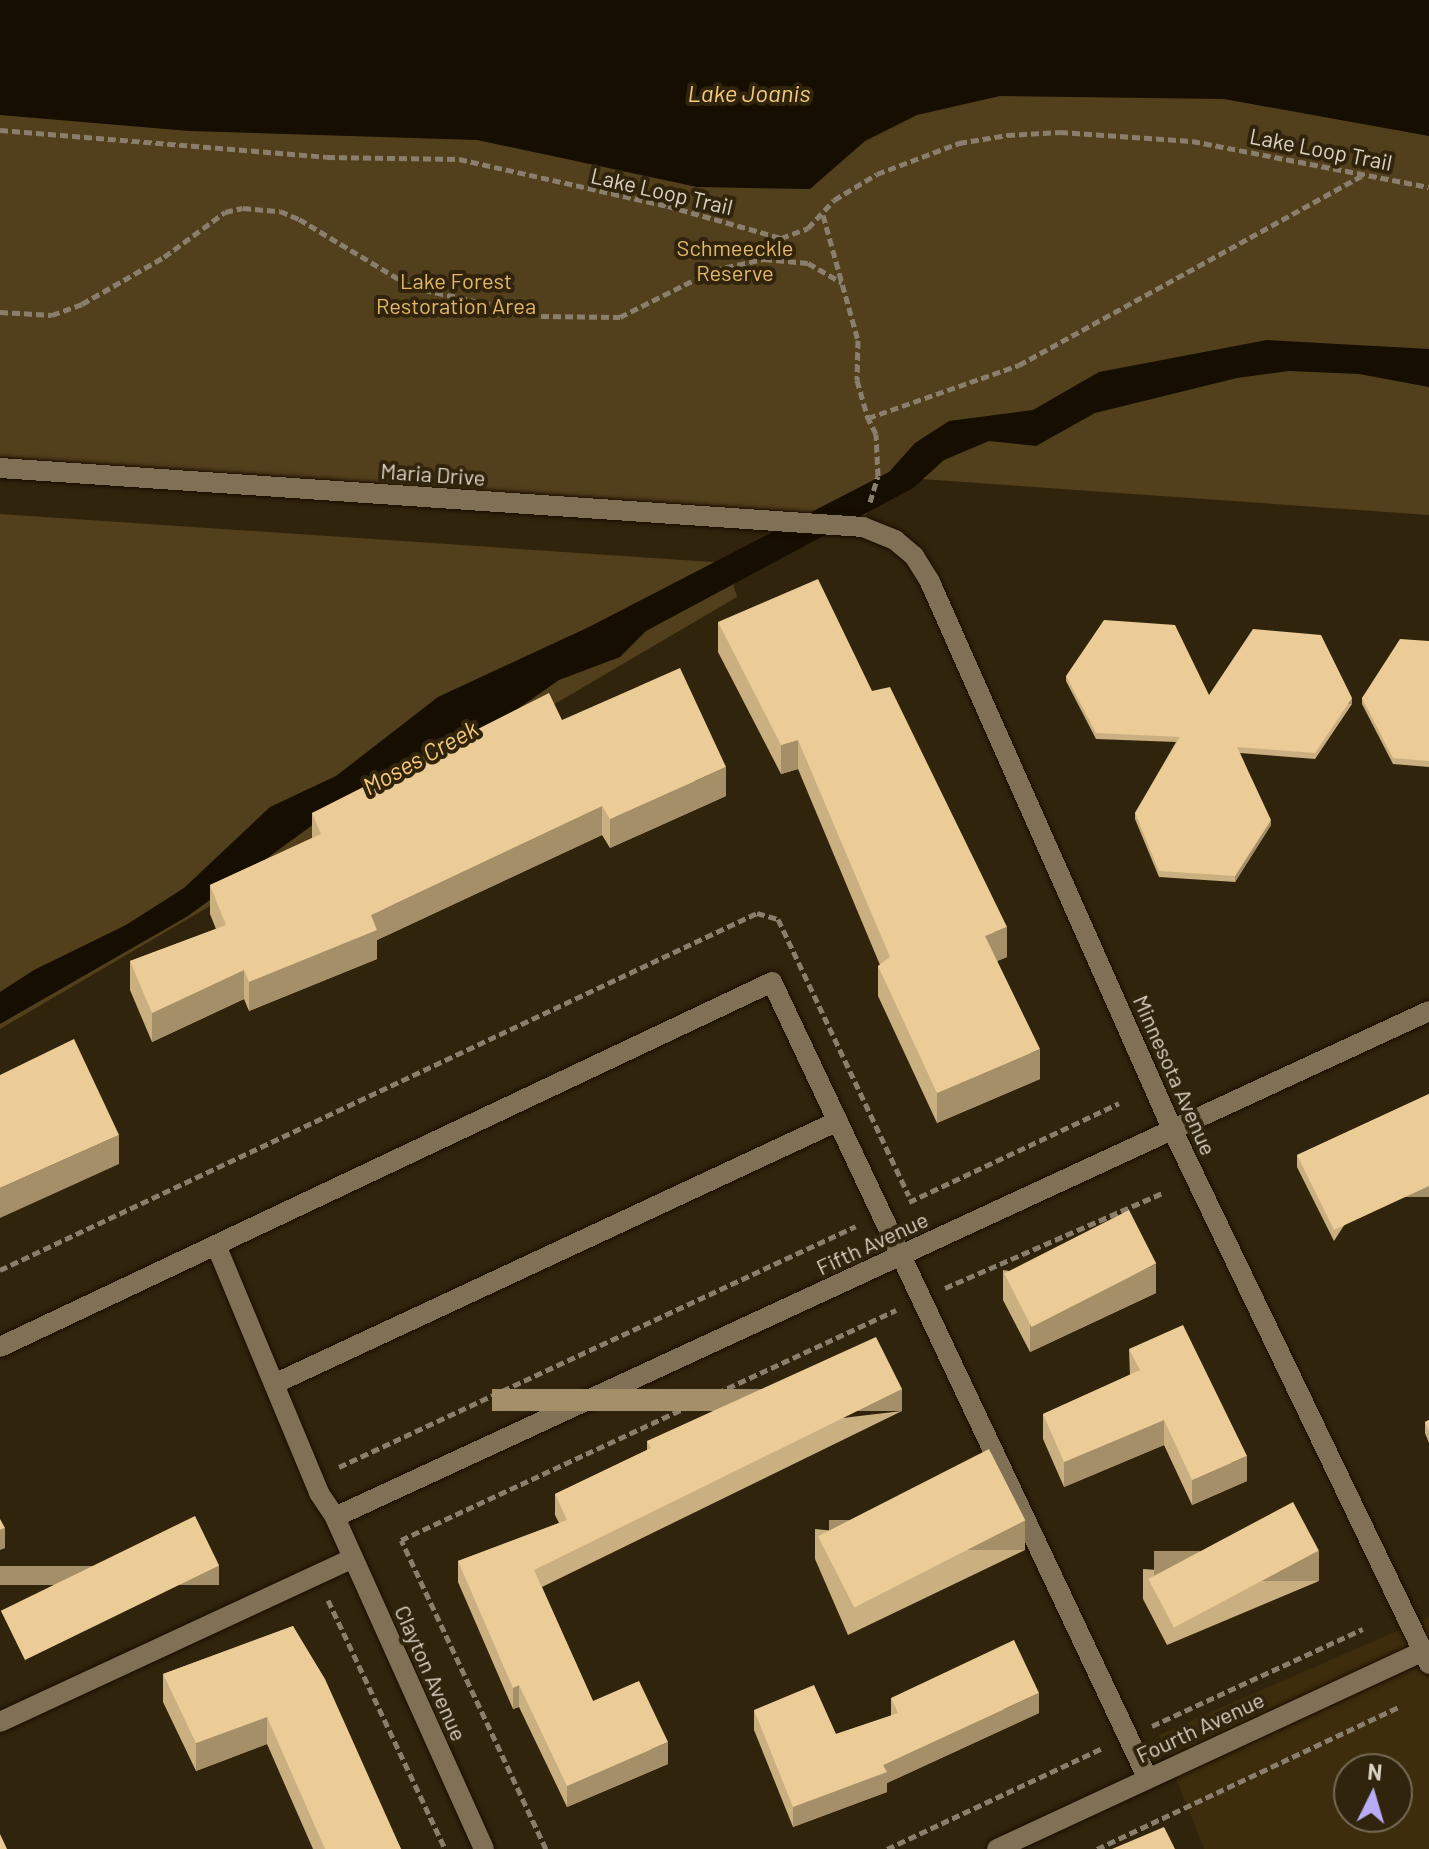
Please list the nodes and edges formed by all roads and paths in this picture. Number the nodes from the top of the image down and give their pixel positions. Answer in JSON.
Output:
{"nodes":[{"id":1,"x":0,"y":130,"type":"edge"},
{"id":2,"x":1362,"y":175,"type":"junction"},
{"id":3,"x":1429,"y":187,"type":"edge"},
{"id":4,"x":823,"y":215,"type":"junction"},
{"id":5,"x":842,"y":283,"type":"junction"},
{"id":6,"x":0,"y":312,"type":"edge"},
{"id":7,"x":868,"y":418,"type":"junction"},
{"id":8,"x":0,"y":468,"type":"edge"},
{"id":9,"x":863,"y":527,"type":"junction"},
{"id":10,"x":1429,"y":1011,"type":"edge"},
{"id":11,"x":1119,"y":1103,"type":"dead end"},
{"id":12,"x":838,"y":1121,"type":"junction"},
{"id":13,"x":1173,"y":1131,"type":"junction"},
{"id":14,"x":1162,"y":1193,"type":"dead end"},
{"id":15,"x":881,"y":1215,"type":"junction"},
{"id":16,"x":216,"y":1245,"type":"junction"},
{"id":17,"x":901,"y":1256,"type":"junction"},
{"id":18,"x":921,"y":1298,"type":"junction"},
{"id":19,"x":0,"y":1347,"type":"edge"},
{"id":20,"x":274,"y":1384,"type":"junction"},
{"id":21,"x":313,"y":1480,"type":"junction"},
{"id":22,"x":335,"y":1517,"type":"junction"},
{"id":23,"x":353,"y":1558,"type":"junction"},
{"id":24,"x":316,"y":1575,"type":"junction"},
{"id":25,"x":1426,"y":1657,"type":"edge"},
{"id":26,"x":1399,"y":1707,"type":"dead end"},
{"id":27,"x":0,"y":1722,"type":"edge"},
{"id":28,"x":1147,"y":1777,"type":"junction"},
{"id":29,"x":445,"y":1849,"type":"edge"},
{"id":30,"x":484,"y":1849,"type":"edge"},
{"id":31,"x":546,"y":1849,"type":"edge"},
{"id":32,"x":997,"y":1849,"type":"edge"},
{"id":33,"x":1097,"y":1849,"type":"edge"}],
"edges":[{"from":1,"to":4,"type":"path","name":"Lake Loop Trail"},
{"from":2,"to":3,"type":"path","name":"Lake Loop Trail"},
{"from":2,"to":4,"type":"path","name":"Lake Loop Trail"},
{"from":2,"to":7,"type":"path"},
{"from":4,"to":5,"type":"path"},
{"from":5,"to":6,"type":"path"},
{"from":5,"to":7,"type":"path"},
{"from":7,"to":9,"type":"path"},
{"from":8,"to":9,"type":"street","name":"Maria Drive"},
{"from":9,"to":13,"type":"street","name":"Minnesota Avenue"},
{"from":10,"to":13,"type":"street","name":"Fifth Avenue"},
{"from":11,"to":15,"type":"path"},
{"from":12,"to":15,"type":"street"},
{"from":12,"to":16,"type":"street"},
{"from":12,"to":20,"type":"street"},
{"from":13,"to":17,"type":"street","name":"Fifth Avenue"},
{"from":13,"to":25,"type":"street","name":"Minnesota Avenue"},
{"from":14,"to":18,"type":"path"},
{"from":15,"to":17,"type":"street"},
{"from":15,"to":21,"type":"path"},
{"from":16,"to":19,"type":"street"},
{"from":16,"to":20,"type":"street","name":"Clayton Avenue"},
{"from":17,"to":18,"type":"street"},
{"from":17,"to":22,"type":"street","name":"Fifth Avenue"},
{"from":18,"to":28,"type":"street"},
{"from":18,"to":31,"type":"path"},
{"from":20,"to":21,"type":"street","name":"Clayton Avenue"},
{"from":21,"to":22,"type":"street","name":"Clayton Avenue"},
{"from":22,"to":23,"type":"street","name":"Clayton Avenue"},
{"from":23,"to":24,"type":"street"},
{"from":23,"to":30,"type":"street","name":"Clayton Avenue"},
{"from":24,"to":27,"type":"street"},
{"from":24,"to":29,"type":"path"},
{"from":25,"to":28,"type":"street","name":"Fourth Avenue"},
{"from":26,"to":33,"type":"path"},
{"from":28,"to":32,"type":"street","name":"Fourth Avenue"}]}
